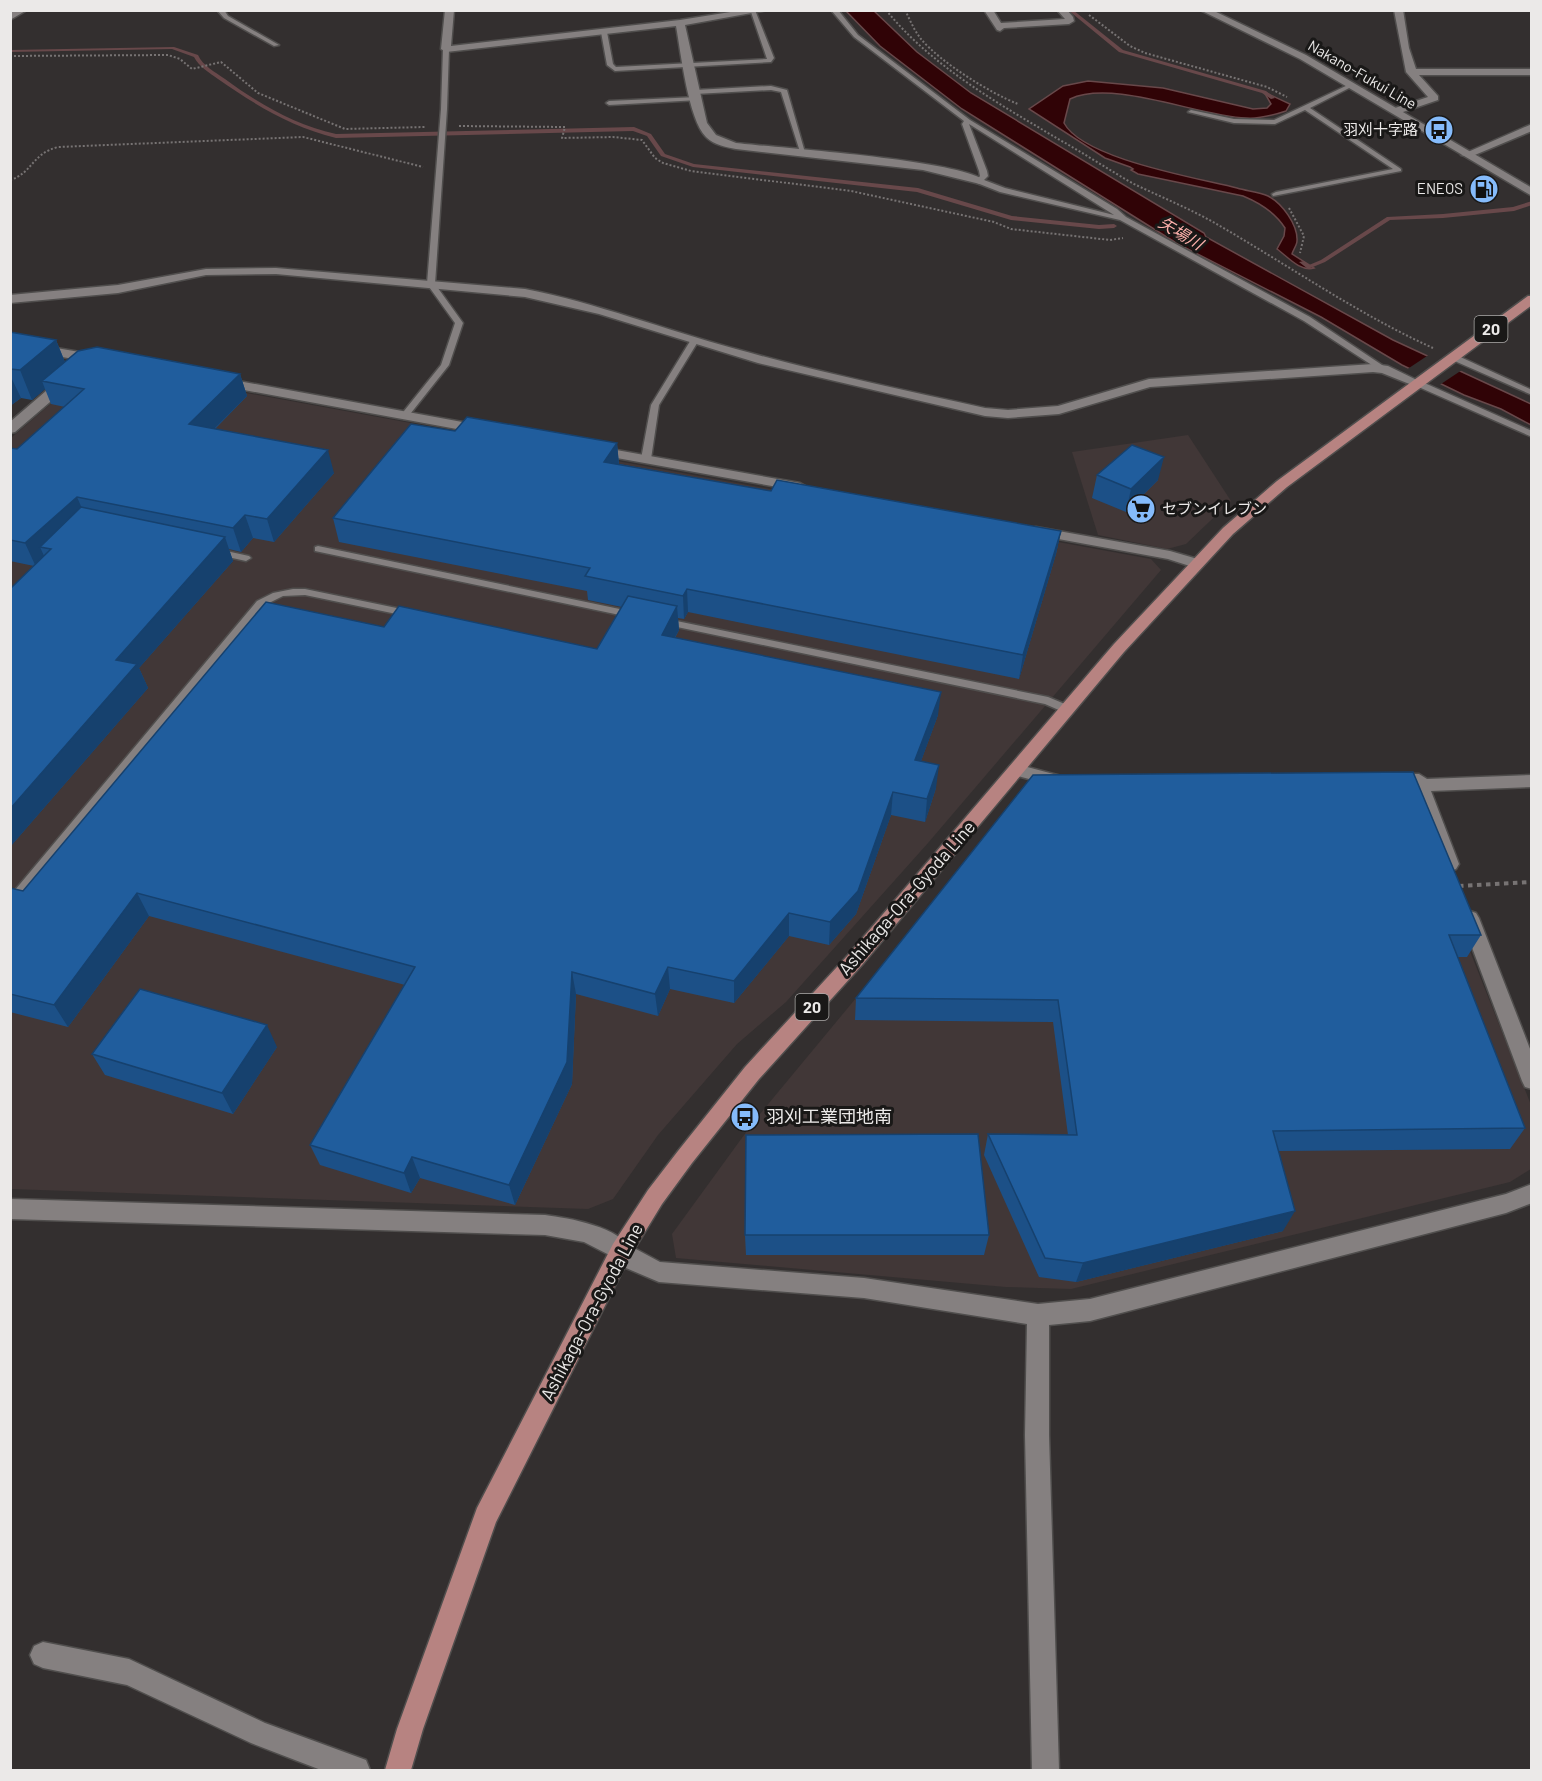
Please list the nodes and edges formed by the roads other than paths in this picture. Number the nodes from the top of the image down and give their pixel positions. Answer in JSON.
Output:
{"nodes":[{"id":1,"x":23,"y":10,"type":"edge"},
{"id":2,"x":220,"y":10,"type":"edge"},
{"id":3,"x":450,"y":10,"type":"edge"},
{"id":4,"x":834,"y":10,"type":"edge"},
{"id":5,"x":988,"y":10,"type":"edge"},
{"id":6,"x":1061,"y":10,"type":"edge"},
{"id":7,"x":1204,"y":10,"type":"edge"},
{"id":8,"x":1398,"y":10,"type":"edge"},
{"id":9,"x":756,"y":11,"type":"edge"},
{"id":10,"x":10,"y":17,"type":"edge"},
{"id":11,"x":680,"y":22,"type":"junction"},
{"id":12,"x":604,"y":32,"type":"junction"},
{"id":13,"x":276,"y":45,"type":"dead end"},
{"id":14,"x":446,"y":49,"type":"junction"},
{"id":15,"x":691,"y":66,"type":"junction"},
{"id":16,"x":1411,"y":72,"type":"junction"},
{"id":17,"x":1532,"y":72,"type":"edge"},
{"id":18,"x":1352,"y":85,"type":"junction"},
{"id":19,"x":696,"y":96,"type":"junction"},
{"id":20,"x":609,"y":103,"type":"dead end"},
{"id":21,"x":1305,"y":107,"type":"junction"},
{"id":22,"x":1396,"y":111,"type":"junction"},
{"id":23,"x":1191,"y":112,"type":"dead end"},
{"id":24,"x":968,"y":122,"type":"junction"},
{"id":25,"x":1532,"y":127,"type":"edge"},
{"id":26,"x":1466,"y":154,"type":"junction"},
{"id":27,"x":804,"y":155,"type":"junction"},
{"id":28,"x":980,"y":181,"type":"junction"},
{"id":29,"x":1532,"y":193,"type":"edge"},
{"id":30,"x":1276,"y":194,"type":"road end"},
{"id":31,"x":1123,"y":219,"type":"junction"},
{"id":32,"x":431,"y":284,"type":"junction"},
{"id":33,"x":10,"y":299,"type":"edge"},
{"id":34,"x":1532,"y":299,"type":"edge"},
{"id":35,"x":695,"y":340,"type":"junction"},
{"id":36,"x":10,"y":344,"type":"edge"},
{"id":37,"x":92,"y":358,"type":"junction"},
{"id":38,"x":1452,"y":358,"type":"junction"},
{"id":39,"x":115,"y":363,"type":"edge"},
{"id":40,"x":1384,"y":369,"type":"junction"},
{"id":41,"x":208,"y":380,"type":"edge"},
{"id":42,"x":1419,"y":382,"type":"junction"},
{"id":43,"x":1532,"y":393,"type":"edge"},
{"id":44,"x":404,"y":416,"type":"junction"},
{"id":45,"x":10,"y":429,"type":"edge"},
{"id":46,"x":496,"y":432,"type":"edge"},
{"id":47,"x":1532,"y":434,"type":"edge"},
{"id":48,"x":577,"y":447,"type":"edge"},
{"id":49,"x":646,"y":459,"type":"junction"},
{"id":50,"x":809,"y":489,"type":"edge"},
{"id":51,"x":1018,"y":527,"type":"edge"},
{"id":52,"x":201,"y":548,"type":"edge"},
{"id":53,"x":318,"y":549,"type":"dead end"},
{"id":54,"x":246,"y":558,"type":"dead end"},
{"id":55,"x":1196,"y":563,"type":"junction"},
{"id":56,"x":642,"y":616,"type":"edge"},
{"id":57,"x":426,"y":618,"type":"edge"},
{"id":58,"x":654,"y":619,"type":"edge"},
{"id":59,"x":1068,"y":710,"type":"junction"},
{"id":60,"x":1016,"y":770,"type":"junction"},
{"id":61,"x":1067,"y":780,"type":"edge"},
{"id":62,"x":1372,"y":780,"type":"edge"},
{"id":63,"x":1532,"y":781,"type":"edge"},
{"id":64,"x":1420,"y":785,"type":"junction"},
{"id":65,"x":10,"y":905,"type":"edge"},
{"id":66,"x":1532,"y":1081,"type":"edge"},
{"id":67,"x":1532,"y":1193,"type":"edge"},
{"id":68,"x":10,"y":1209,"type":"edge"},
{"id":69,"x":621,"y":1251,"type":"junction"},
{"id":70,"x":1038,"y":1315,"type":"junction"},
{"id":71,"x":43,"y":1655,"type":"dead end"},
{"id":72,"x":356,"y":1770,"type":"edge"},
{"id":73,"x":398,"y":1770,"type":"edge"},
{"id":74,"x":1046,"y":1770,"type":"edge"}],
"edges":[{"from":1,"to":10,"type":"street"},
{"from":2,"to":13,"type":"lane"},
{"from":3,"to":14,"type":"street"},
{"from":4,"to":24,"type":"lane"},
{"from":5,"to":6,"type":"street"},
{"from":7,"to":18,"type":"street","name":"Nakano-Fukui Line"},
{"from":8,"to":16,"type":"street"},
{"from":9,"to":11,"type":"street"},
{"from":9,"to":15,"type":"lane"},
{"from":11,"to":12,"type":"street"},
{"from":11,"to":15,"type":"street"},
{"from":12,"to":14,"type":"street"},
{"from":12,"to":15,"type":"lane"},
{"from":14,"to":32,"type":"lane"},
{"from":15,"to":19,"type":"street"},
{"from":16,"to":17,"type":"street"},
{"from":16,"to":22,"type":"street"},
{"from":18,"to":21,"type":"lane"},
{"from":18,"to":22,"type":"street","name":"Nakano-Fukui Line"},
{"from":19,"to":20,"type":"lane"},
{"from":19,"to":27,"type":"street"},
{"from":19,"to":27,"type":"lane"},
{"from":21,"to":23,"type":"lane"},
{"from":21,"to":30,"type":"lane"},
{"from":22,"to":26,"type":"street","name":"Nakano-Fukui Line"},
{"from":24,"to":28,"type":"lane"},
{"from":24,"to":31,"type":"lane"},
{"from":25,"to":26,"type":"street"},
{"from":26,"to":29,"type":"street","name":"Nakano-Fukui Line"},
{"from":27,"to":28,"type":"street"},
{"from":28,"to":31,"type":"lane"},
{"from":31,"to":40,"type":"lane"},
{"from":32,"to":33,"type":"street"},
{"from":32,"to":35,"type":"street"},
{"from":32,"to":44,"type":"lane"},
{"from":34,"to":38,"type":"main road","number":"20"},
{"from":35,"to":40,"type":"street"},
{"from":35,"to":49,"type":"lane"},
{"from":36,"to":37,"type":"street"},
{"from":37,"to":39,"type":"street"},
{"from":37,"to":45,"type":"street"},
{"from":38,"to":42,"type":"main road","number":"20"},
{"from":38,"to":43,"type":"lane"},
{"from":40,"to":42,"type":"street"},
{"from":41,"to":44,"type":"street"},
{"from":42,"to":47,"type":"lane"},
{"from":42,"to":55,"type":"main road","name":"Ashikaga-Ora-Gyoda Line","number":"20"},
{"from":44,"to":46,"type":"street"},
{"from":48,"to":49,"type":"street"},
{"from":49,"to":50,"type":"street"},
{"from":51,"to":55,"type":"street"},
{"from":52,"to":54,"type":"lane"},
{"from":53,"to":56,"type":"lane"},
{"from":55,"to":59,"type":"main road","name":"Ashikaga-Ora-Gyoda Line","number":"20"},
{"from":57,"to":65,"type":"lane"},
{"from":58,"to":59,"type":"lane"},
{"from":59,"to":60,"type":"main road","name":"Ashikaga-Ora-Gyoda Line","number":"20"},
{"from":60,"to":61,"type":"street"},
{"from":60,"to":69,"type":"main road","name":"Ashikaga-Ora-Gyoda Line","number":"20"},
{"from":62,"to":64,"type":"street"},
{"from":63,"to":64,"type":"street"},
{"from":64,"to":66,"type":"street"},
{"from":67,"to":70,"type":"street"},
{"from":68,"to":69,"type":"street"},
{"from":69,"to":70,"type":"street"},
{"from":69,"to":73,"type":"main road","name":"Ashikaga-Ora-Gyoda Line","number":"20"},
{"from":70,"to":74,"type":"street"},
{"from":71,"to":72,"type":"street"}]}
